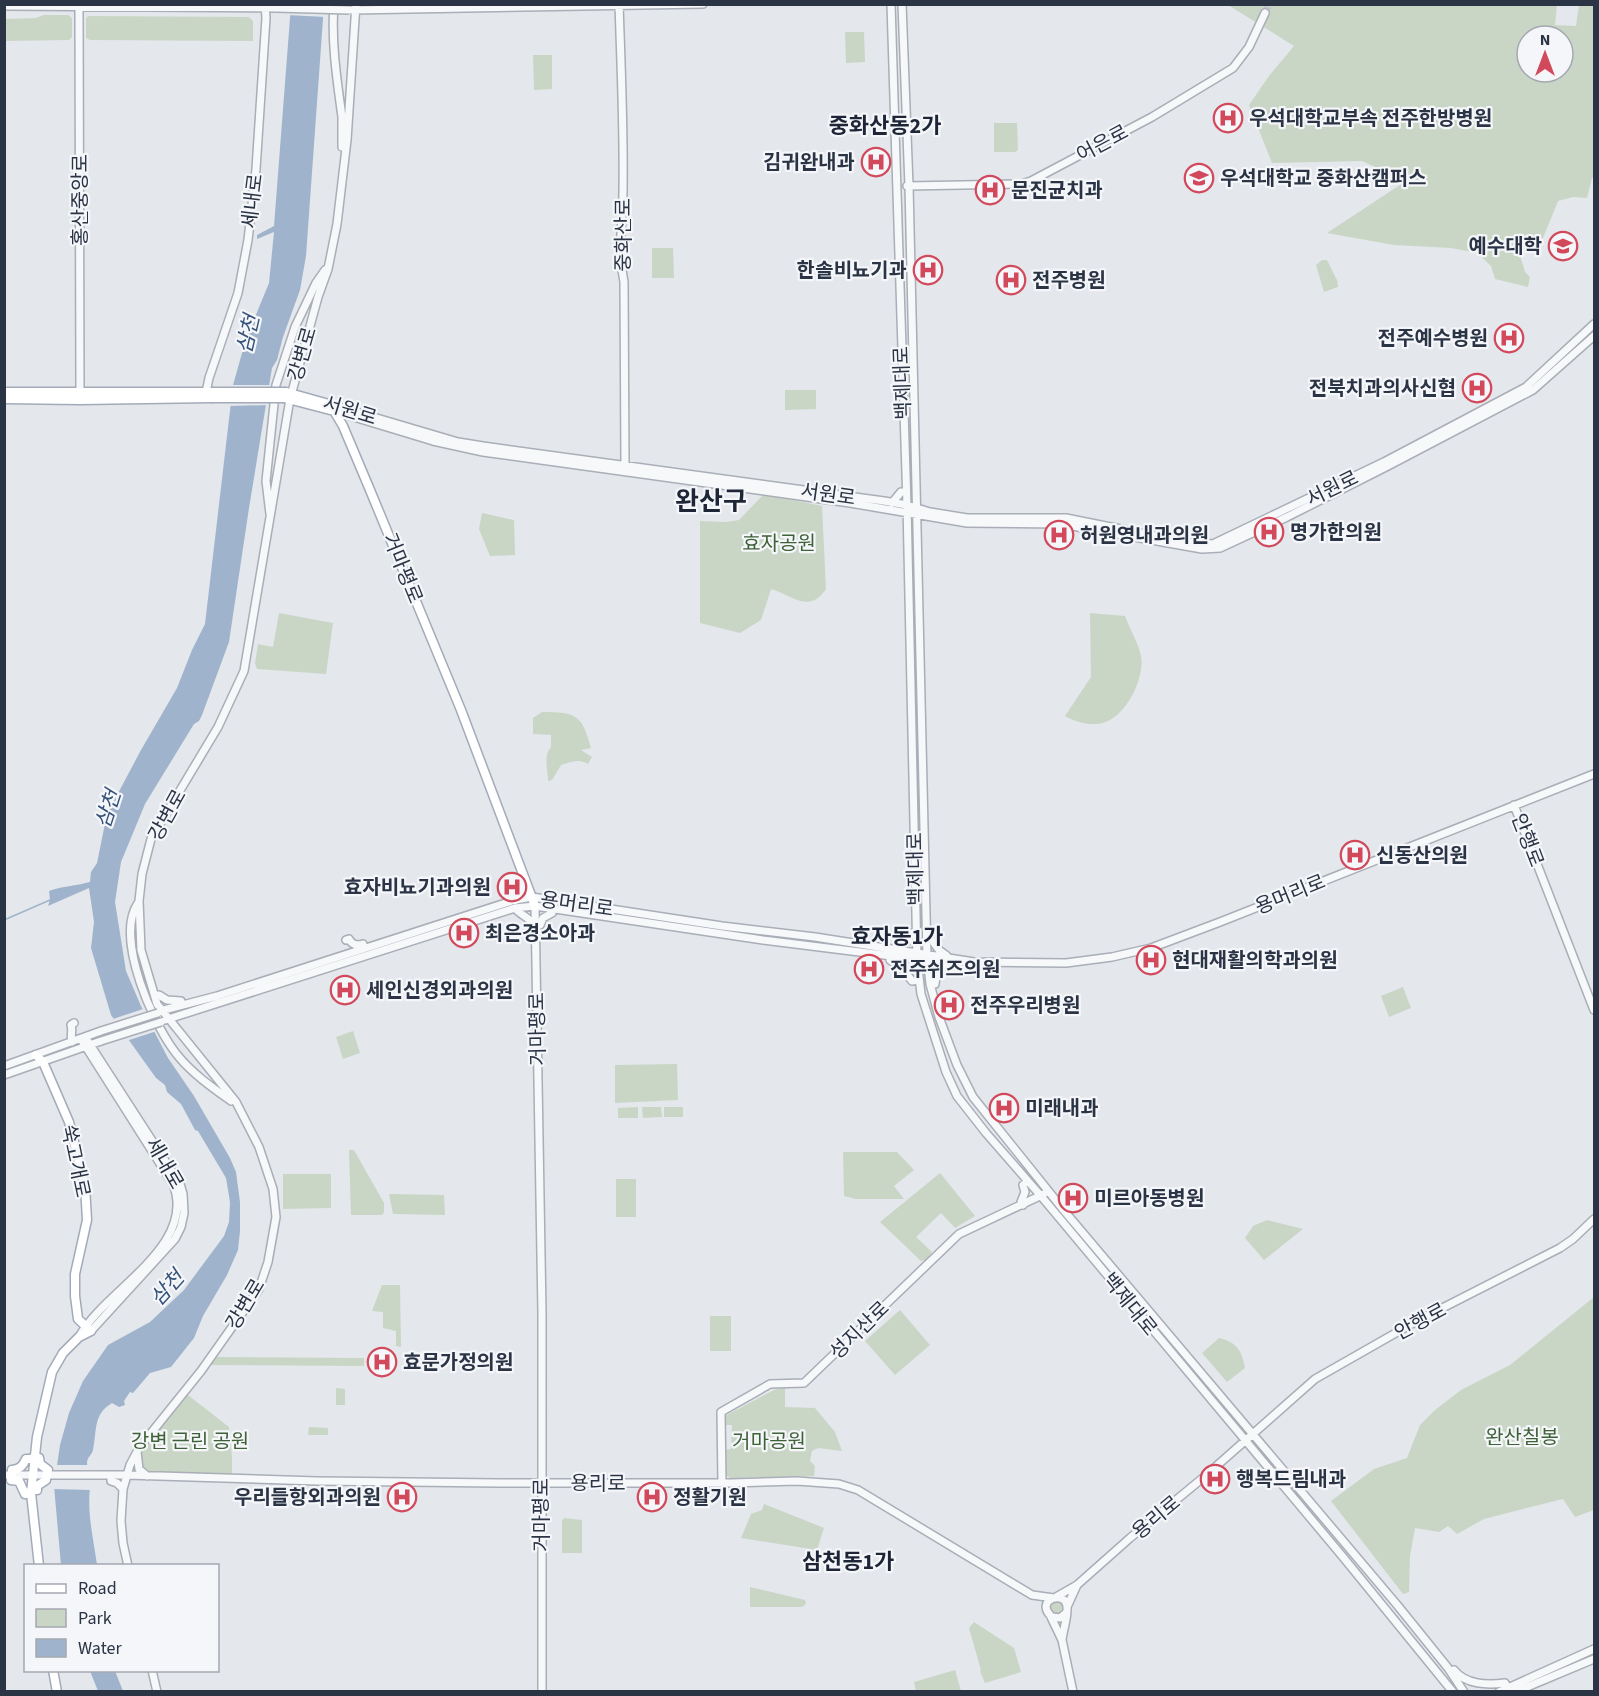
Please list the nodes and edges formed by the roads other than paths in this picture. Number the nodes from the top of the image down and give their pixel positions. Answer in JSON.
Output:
{"nodes":[{"id":1,"x":334,"y":4,"type":"edge"},
{"id":2,"x":703,"y":4,"type":"edge"},
{"id":3,"x":891,"y":4,"type":"edge"},
{"id":4,"x":902,"y":4,"type":"edge"},
{"id":5,"x":619,"y":5,"type":"edge"},
{"id":6,"x":4,"y":6,"type":"edge"},
{"id":7,"x":265,"y":6,"type":"edge"},
{"id":8,"x":79,"y":8,"type":"junction"},
{"id":9,"x":353,"y":8,"type":"edge"},
{"id":10,"x":1265,"y":13,"type":"tunnel mouth"},
{"id":11,"x":345,"y":118,"type":"junction"},
{"id":12,"x":897,"y":186,"type":"junction"},
{"id":13,"x":909,"y":186,"type":"junction"},
{"id":14,"x":328,"y":269,"type":"junction"},
{"id":15,"x":1594,"y":324,"type":"edge"},
{"id":16,"x":1594,"y":336,"type":"edge"},
{"id":17,"x":4,"y":392,"type":"edge"},
{"id":18,"x":80,"y":392,"type":"junction"},
{"id":19,"x":207,"y":396,"type":"junction"},
{"id":20,"x":288,"y":396,"type":"junction"},
{"id":21,"x":4,"y":399,"type":"edge"},
{"id":22,"x":335,"y":409,"type":"junction"},
{"id":23,"x":351,"y":417,"type":"junction"},
{"id":24,"x":343,"y":426,"type":"junction"},
{"id":25,"x":625,"y":466,"type":"junction"},
{"id":26,"x":906,"y":492,"type":"junction"},
{"id":27,"x":892,"y":503,"type":"junction"},
{"id":28,"x":907,"y":509,"type":"junction"},
{"id":29,"x":917,"y":512,"type":"junction"},
{"id":30,"x":271,"y":515,"type":"junction"},
{"id":31,"x":1594,"y":774,"type":"edge"},
{"id":32,"x":1514,"y":805,"type":"junction"},
{"id":33,"x":525,"y":879,"type":"junction"},
{"id":34,"x":139,"y":901,"type":"junction"},
{"id":35,"x":533,"y":901,"type":"junction"},
{"id":36,"x":515,"y":904,"type":"junction"},
{"id":37,"x":553,"y":908,"type":"junction"},
{"id":38,"x":534,"y":925,"type":"junction"},
{"id":39,"x":916,"y":933,"type":"junction"},
{"id":40,"x":927,"y":938,"type":"junction"},
{"id":41,"x":346,"y":940,"type":"dead end"},
{"id":42,"x":364,"y":949,"type":"junction"},
{"id":43,"x":892,"y":953,"type":"junction"},
{"id":44,"x":917,"y":957,"type":"junction"},
{"id":45,"x":927,"y":959,"type":"junction"},
{"id":46,"x":946,"y":961,"type":"junction"},
{"id":47,"x":919,"y":980,"type":"junction"},
{"id":48,"x":930,"y":984,"type":"junction"},
{"id":49,"x":155,"y":996,"type":"junction"},
{"id":50,"x":182,"y":1005,"type":"junction"},
{"id":51,"x":1594,"y":1010,"type":"edge"},
{"id":52,"x":161,"y":1016,"type":"junction"},
{"id":53,"x":74,"y":1023,"type":"dead end"},
{"id":54,"x":85,"y":1041,"type":"junction"},
{"id":55,"x":72,"y":1042,"type":"junction"},
{"id":56,"x":40,"y":1059,"type":"junction"},
{"id":57,"x":4,"y":1066,"type":"edge"},
{"id":58,"x":4,"y":1075,"type":"edge"},
{"id":59,"x":236,"y":1102,"type":"junction"},
{"id":60,"x":1028,"y":1181,"type":"junction"},
{"id":61,"x":1048,"y":1191,"type":"junction"},
{"id":62,"x":1041,"y":1196,"type":"junction"},
{"id":63,"x":1023,"y":1205,"type":"junction"},
{"id":64,"x":1594,"y":1219,"type":"edge"},
{"id":65,"x":88,"y":1328,"type":"junction"},
{"id":66,"x":1253,"y":1433,"type":"junction"},
{"id":67,"x":1244,"y":1440,"type":"junction"},
{"id":68,"x":137,"y":1452,"type":"junction"},
{"id":69,"x":33,"y":1458,"type":"junction"},
{"id":70,"x":8,"y":1475,"type":"edge"},
{"id":71,"x":125,"y":1475,"type":"junction"},
{"id":72,"x":111,"y":1476,"type":"junction"},
{"id":73,"x":147,"y":1476,"type":"junction"},
{"id":74,"x":41,"y":1477,"type":"junction"},
{"id":75,"x":541,"y":1483,"type":"junction"},
{"id":76,"x":722,"y":1483,"type":"junction"},
{"id":77,"x":122,"y":1489,"type":"junction"},
{"id":78,"x":31,"y":1492,"type":"junction"},
{"id":79,"x":39,"y":1564,"type":"edge"},
{"id":80,"x":128,"y":1564,"type":"edge"},
{"id":81,"x":1077,"y":1585,"type":"junction"},
{"id":82,"x":1032,"y":1595,"type":"junction"},
{"id":83,"x":1055,"y":1598,"type":"junction"},
{"id":84,"x":1066,"y":1610,"type":"junction"},
{"id":85,"x":1049,"y":1614,"type":"junction"},
{"id":86,"x":1422,"y":1636,"type":"junction"},
{"id":87,"x":1062,"y":1640,"type":"junction"},
{"id":88,"x":1594,"y":1649,"type":"edge"},
{"id":89,"x":1594,"y":1659,"type":"edge"},
{"id":90,"x":53,"y":1672,"type":"edge"},
{"id":91,"x":152,"y":1672,"type":"edge"},
{"id":92,"x":1446,"y":1682,"type":"junction"},
{"id":93,"x":1511,"y":1690,"type":"edge"},
{"id":94,"x":57,"y":1692,"type":"edge"},
{"id":95,"x":156,"y":1692,"type":"edge"},
{"id":96,"x":542,"y":1692,"type":"edge"},
{"id":97,"x":1074,"y":1692,"type":"edge"},
{"id":98,"x":1444,"y":1692,"type":"edge"},
{"id":99,"x":1453,"y":1692,"type":"edge"},
{"id":100,"x":1464,"y":1692,"type":"edge"},
{"id":101,"x":1499,"y":1692,"type":"edge"}],
"edges":[{"from":1,"to":11,"type":"street"},
{"from":2,"to":5,"type":"street"},
{"from":3,"to":12,"type":"street","name":"백제대로"},
{"from":4,"to":13,"type":"street","name":"백제대로"},
{"from":5,"to":9,"type":"street"},
{"from":5,"to":25,"type":"street","name":"중화산로"},
{"from":6,"to":8,"type":"street"},
{"from":7,"to":8,"type":"street"},
{"from":7,"to":9,"type":"street","bridge":true},
{"from":7,"to":19,"type":"street","name":"세내로"},
{"from":8,"to":18,"type":"street","name":"홍산중앙로"},
{"from":9,"to":11,"type":"street"},
{"from":10,"to":13,"type":"street","name":"어은로"},
{"from":11,"to":14,"type":"street","name":"강변로"},
{"from":12,"to":13,"type":"street","name":"어은로"},
{"from":12,"to":26,"type":"street","name":"백제대로"},
{"from":13,"to":29,"type":"street","name":"백제대로"},
{"from":14,"to":20,"type":"street","name":"강변로"},
{"from":14,"to":30,"type":"street"},
{"from":15,"to":29,"type":"street","name":"서원로"},
{"from":16,"to":29,"type":"street","name":"서원로"},
{"from":17,"to":18,"type":"main road","name":"서원로"},
{"from":18,"to":19,"type":"main road","name":"서원로"},
{"from":19,"to":20,"type":"main road","name":"서원로","bridge":true},
{"from":19,"to":21,"type":"main road","name":"서원로"},
{"from":20,"to":22,"type":"main road","name":"서원로"},
{"from":20,"to":30,"type":"street","name":"강변로"},
{"from":22,"to":23,"type":"street","name":"서원로"},
{"from":22,"to":24,"type":"main road","name":"거마평로"},
{"from":22,"to":25,"type":"street","name":"서원로"},
{"from":23,"to":24,"type":"street"},
{"from":23,"to":28,"type":"street","name":"서원로"},
{"from":24,"to":33,"type":"main road","name":"거마평로"},
{"from":25,"to":27,"type":"street","name":"서원로"},
{"from":26,"to":27,"type":"street"},
{"from":26,"to":28,"type":"street","name":"백제대로"},
{"from":27,"to":28,"type":"street","name":"서원로"},
{"from":28,"to":29,"type":"street","name":"서원로"},
{"from":28,"to":39,"type":"street","name":"백제대로"},
{"from":29,"to":40,"type":"street","name":"백제대로"},
{"from":30,"to":34,"type":"street","name":"강변로"},
{"from":31,"to":32,"type":"street","name":"용머리로"},
{"from":32,"to":46,"type":"street","name":"용머리로"},
{"from":32,"to":51,"type":"street","name":"안행로"},
{"from":33,"to":35,"type":"main road","name":"거마평로"},
{"from":33,"to":36,"type":"main road"},
{"from":34,"to":49,"type":"street","name":"강변로"},
{"from":34,"to":59,"type":"street"},
{"from":35,"to":36,"type":"street","name":"용머리로"},
{"from":35,"to":37,"type":"street","name":"용머리로"},
{"from":35,"to":38,"type":"street","name":"거마평로"},
{"from":35,"to":43,"type":"street","name":"용머리로"},
{"from":36,"to":38,"type":"street"},
{"from":36,"to":42,"type":"street","name":"용머리로"},
{"from":36,"to":52,"type":"street","name":"용머리로"},
{"from":37,"to":38,"type":"street"},
{"from":37,"to":43,"type":"street","name":"용머리로"},
{"from":38,"to":75,"type":"street","name":"거마평로"},
{"from":39,"to":43,"type":"street"},
{"from":39,"to":44,"type":"street","name":"백제대로"},
{"from":40,"to":45,"type":"street","name":"백제대로"},
{"from":40,"to":46,"type":"street"},
{"from":41,"to":42,"type":"street"},
{"from":42,"to":50,"type":"street","name":"용머리로"},
{"from":43,"to":44,"type":"street","name":"용머리로"},
{"from":43,"to":47,"type":"street"},
{"from":44,"to":45,"type":"street","name":"용머리로"},
{"from":44,"to":47,"type":"street","name":"백제대로"},
{"from":45,"to":46,"type":"street","name":"용머리로"},
{"from":45,"to":48,"type":"street","name":"백제대로"},
{"from":46,"to":48,"type":"street"},
{"from":47,"to":60,"type":"street","name":"백제대로"},
{"from":48,"to":61,"type":"street","name":"백제대로"},
{"from":49,"to":50,"type":"street"},
{"from":49,"to":52,"type":"street","name":"강변로"},
{"from":50,"to":52,"type":"street","name":"용머리로"},
{"from":52,"to":54,"type":"street","bridge":true},
{"from":52,"to":54,"type":"street","bridge":true},
{"from":52,"to":59,"type":"street","name":"강변로"},
{"from":53,"to":55,"type":"street"},
{"from":54,"to":55,"type":"street"},
{"from":54,"to":56,"type":"street"},
{"from":54,"to":65,"type":"street","name":"세내로"},
{"from":55,"to":56,"type":"street"},
{"from":56,"to":57,"type":"street"},
{"from":56,"to":58,"type":"street"},
{"from":56,"to":65,"type":"main road","name":"쑥고개로"},
{"from":59,"to":68,"type":"street","name":"강변로"},
{"from":60,"to":62,"type":"street","name":"백제대로"},
{"from":60,"to":63,"type":"street"},
{"from":61,"to":62,"type":"street","name":"성지산로"},
{"from":61,"to":66,"type":"street","name":"백제대로"},
{"from":62,"to":63,"type":"street","name":"성지산로"},
{"from":62,"to":67,"type":"street","name":"백제대로"},
{"from":63,"to":76,"type":"street","name":"성지산로"},
{"from":64,"to":66,"type":"street","name":"안행로"},
{"from":65,"to":69,"type":"main road","name":"세내로"},
{"from":66,"to":67,"type":"street","name":"용리로"},
{"from":66,"to":86,"type":"street","name":"백제대로"},
{"from":67,"to":81,"type":"street","name":"용리로"},
{"from":67,"to":92,"type":"street","name":"백제대로"},
{"from":68,"to":71,"type":"street","name":"강변로"},
{"from":68,"to":73,"type":"street"},
{"from":69,"to":70,"type":"main road"},
{"from":69,"to":74,"type":"main road","name":"세내로"},
{"from":69,"to":74,"type":"main road"},
{"from":70,"to":74,"type":"street","name":"용리로"},
{"from":70,"to":78,"type":"main road"},
{"from":71,"to":72,"type":"street","name":"용리로"},
{"from":71,"to":73,"type":"street","name":"용리로"},
{"from":71,"to":77,"type":"street","name":"강변로"},
{"from":72,"to":74,"type":"street","name":"용리로"},
{"from":72,"to":77,"type":"street"},
{"from":73,"to":75,"type":"street","name":"용리로"},
{"from":74,"to":78,"type":"main road","name":"세내로"},
{"from":75,"to":76,"type":"street","name":"용리로"},
{"from":75,"to":96,"type":"street","name":"거마평로"},
{"from":76,"to":82,"type":"street","name":"용리로"},
{"from":77,"to":80,"type":"street","name":"강변로"},
{"from":78,"to":79,"type":"main road","name":"세내로"},
{"from":81,"to":83,"type":"street","name":"용리로"},
{"from":81,"to":84,"type":"street"},
{"from":82,"to":83,"type":"street","name":"용리로"},
{"from":82,"to":85,"type":"street"},
{"from":83,"to":84,"type":"street"},
{"from":83,"to":85,"type":"street"},
{"from":84,"to":85,"type":"street"},
{"from":84,"to":87,"type":"street"},
{"from":85,"to":87,"type":"street"},
{"from":86,"to":93,"type":"street"},
{"from":86,"to":100,"type":"street","name":"백제대로"},
{"from":87,"to":97,"type":"street"},
{"from":88,"to":93,"type":"street"},
{"from":89,"to":93,"type":"street"},
{"from":90,"to":94,"type":"main road"},
{"from":91,"to":95,"type":"street"},
{"from":92,"to":98,"type":"street"},
{"from":92,"to":99,"type":"street","name":"백제대로"},
{"from":93,"to":101,"type":"street"}]}
